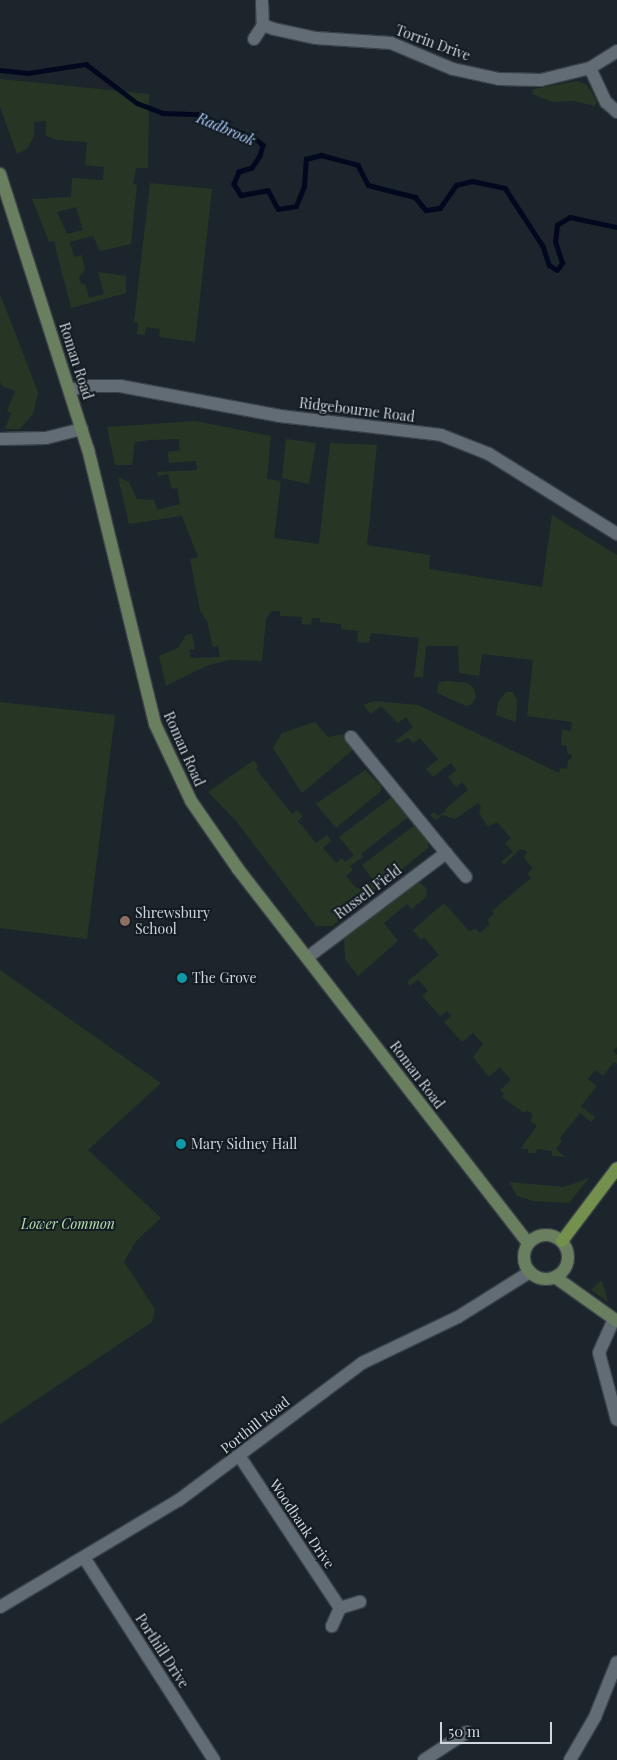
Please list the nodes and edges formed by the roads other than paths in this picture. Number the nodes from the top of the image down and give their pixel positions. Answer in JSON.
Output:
{"nodes":[{"id":1,"x":262,"y":2,"type":"dead end"},
{"id":2,"x":263,"y":25,"type":"junction"},
{"id":3,"x":254,"y":39,"type":"dead end"},
{"id":4,"x":617,"y":51,"type":"edge"},
{"id":5,"x":590,"y":68,"type":"junction"},
{"id":6,"x":617,"y":112,"type":"edge"},
{"id":7,"x":0,"y":174,"type":"edge"},
{"id":8,"x":70,"y":390,"type":"junction"},
{"id":9,"x":82,"y":430,"type":"junction"},
{"id":10,"x":0,"y":438,"type":"edge"},
{"id":11,"x":617,"y":534,"type":"edge"},
{"id":12,"x":351,"y":737,"type":"dead end"},
{"id":13,"x":446,"y":853,"type":"junction"},
{"id":14,"x":466,"y":877,"type":"dead end"},
{"id":15,"x":308,"y":957,"type":"junction"},
{"id":16,"x":617,"y":1168,"type":"edge"},
{"id":17,"x":562,"y":1241,"type":"junction"},
{"id":18,"x":528,"y":1243,"type":"junction"},
{"id":19,"x":530,"y":1272,"type":"junction"},
{"id":20,"x":555,"y":1277,"type":"junction"},
{"id":21,"x":616,"y":1320,"type":"edge"},
{"id":22,"x":617,"y":1420,"type":"edge"},
{"id":23,"x":240,"y":1457,"type":"junction"},
{"id":24,"x":85,"y":1559,"type":"junction"},
{"id":25,"x":360,"y":1602,"type":"dead end"},
{"id":26,"x":0,"y":1607,"type":"edge"},
{"id":27,"x":340,"y":1608,"type":"junction"},
{"id":28,"x":332,"y":1626,"type":"dead end"},
{"id":29,"x":617,"y":1662,"type":"edge"},
{"id":30,"x":467,"y":1732,"type":"dead end"},
{"id":31,"x":214,"y":1760,"type":"edge"},
{"id":32,"x":424,"y":1760,"type":"edge"},
{"id":33,"x":570,"y":1760,"type":"edge"}],
"edges":[{"from":1,"to":2,"type":"street"},
{"from":2,"to":3,"type":"street"},
{"from":2,"to":5,"type":"street","name":"Torrin Drive"},
{"from":4,"to":5,"type":"street","name":"Torrin Drive"},
{"from":5,"to":6,"type":"street"},
{"from":7,"to":8,"type":"main road","name":"Roman Road"},
{"from":8,"to":9,"type":"main road","name":"Roman Road"},
{"from":8,"to":11,"type":"street","name":"Ridgebourne Road"},
{"from":9,"to":10,"type":"street"},
{"from":9,"to":15,"type":"main road","name":"Roman Road"},
{"from":12,"to":13,"type":"street"},
{"from":13,"to":14,"type":"street"},
{"from":13,"to":15,"type":"street","name":"Russell Field"},
{"from":15,"to":18,"type":"main road","name":"Roman Road"},
{"from":16,"to":17,"type":"main road"},
{"from":17,"to":18,"type":"main road"},
{"from":17,"to":20,"type":"main road"},
{"from":18,"to":19,"type":"main road"},
{"from":19,"to":20,"type":"main road"},
{"from":19,"to":23,"type":"street","name":"Porthill Road"},
{"from":20,"to":21,"type":"main road"},
{"from":21,"to":22,"type":"street"},
{"from":23,"to":24,"type":"street","name":"Porthill Road"},
{"from":23,"to":27,"type":"street","name":"Woodbank Drive"},
{"from":24,"to":26,"type":"street","name":"Porthill Road"},
{"from":24,"to":31,"type":"street","name":"Porthill Drive"},
{"from":25,"to":27,"type":"street"},
{"from":27,"to":28,"type":"street"},
{"from":29,"to":33,"type":"street"},
{"from":30,"to":32,"type":"street"}]}
